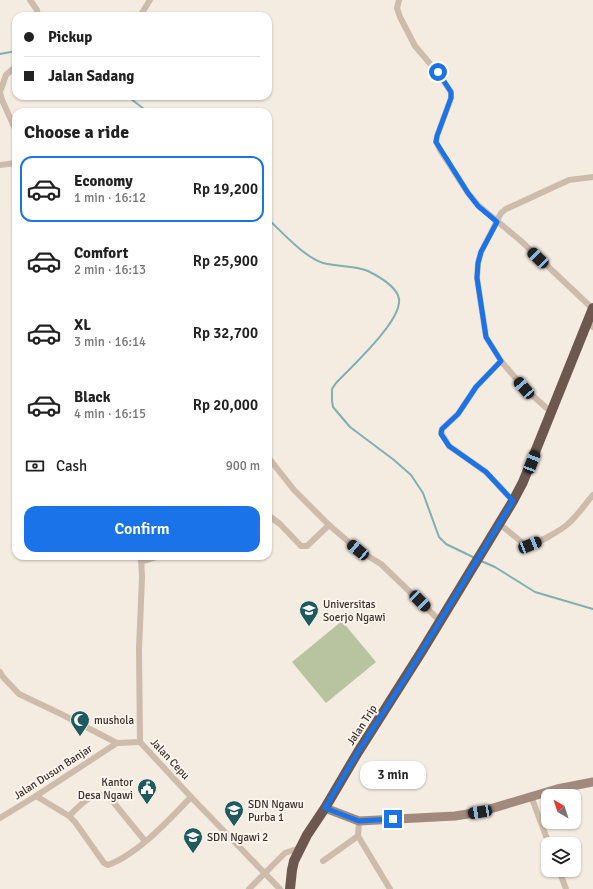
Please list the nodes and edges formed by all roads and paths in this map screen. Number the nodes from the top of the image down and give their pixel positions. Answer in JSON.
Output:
{"nodes":[{"id":1,"x":30,"y":0,"type":"edge"},
{"id":2,"x":150,"y":0,"type":"edge"},
{"id":3,"x":399,"y":0,"type":"edge"},
{"id":4,"x":37,"y":12,"type":"edge"},
{"id":5,"x":142,"y":12,"type":"edge"},
{"id":6,"x":12,"y":70,"type":"edge"},
{"id":7,"x":12,"y":122,"type":"edge"},
{"id":8,"x":12,"y":164,"type":"edge"},
{"id":9,"x":0,"y":165,"type":"edge"},
{"id":10,"x":593,"y":177,"type":"edge"},
{"id":11,"x":497,"y":222,"type":"junction"},
{"id":12,"x":593,"y":308,"type":"edge"},
{"id":13,"x":590,"y":324,"type":"edge"},
{"id":14,"x":501,"y":361,"type":"junction"},
{"id":15,"x":551,"y":412,"type":"junction"},
{"id":16,"x":272,"y":462,"type":"edge"},
{"id":17,"x":593,"y":495,"type":"edge"},
{"id":18,"x":513,"y":501,"type":"junction"},
{"id":19,"x":272,"y":518,"type":"edge"},
{"id":20,"x":499,"y":524,"type":"junction"},
{"id":21,"x":329,"y":525,"type":"junction"},
{"id":22,"x":141,"y":560,"type":"edge"},
{"id":23,"x":440,"y":621,"type":"junction"},
{"id":24,"x":0,"y":672,"type":"edge"},
{"id":25,"x":140,"y":742,"type":"junction"},
{"id":26,"x":117,"y":743,"type":"junction"},
{"id":27,"x":593,"y":782,"type":"edge"},
{"id":28,"x":36,"y":796,"type":"junction"},
{"id":29,"x":531,"y":796,"type":"junction"},
{"id":30,"x":191,"y":797,"type":"junction"},
{"id":31,"x":325,"y":808,"type":"junction"},
{"id":32,"x":69,"y":816,"type":"junction"},
{"id":33,"x":0,"y":818,"type":"edge"},
{"id":34,"x":359,"y":821,"type":"junction"},
{"id":35,"x":358,"y":836,"type":"junction"},
{"id":36,"x":546,"y":837,"type":"edge"},
{"id":37,"x":145,"y":841,"type":"junction"},
{"id":38,"x":300,"y":848,"type":"junction"},
{"id":39,"x":323,"y":861,"type":"dead end"},
{"id":40,"x":264,"y":873,"type":"junction"},
{"id":41,"x":562,"y":877,"type":"edge"},
{"id":42,"x":249,"y":889,"type":"edge"},
{"id":43,"x":280,"y":889,"type":"edge"},
{"id":44,"x":290,"y":889,"type":"edge"},
{"id":45,"x":390,"y":889,"type":"edge"},
{"id":46,"x":566,"y":889,"type":"edge"}],
"edges":[{"from":1,"to":4,"type":"street"},
{"from":2,"to":5,"type":"street"},
{"from":3,"to":11,"type":"street"},
{"from":6,"to":7,"type":"street"},
{"from":8,"to":9,"type":"street"},
{"from":10,"to":11,"type":"street"},
{"from":11,"to":12,"type":"street"},
{"from":11,"to":14,"type":"street"},
{"from":12,"to":13,"type":"highway","name":"Jalan Trip"},
{"from":13,"to":15,"type":"highway","name":"Jalan Trip"},
{"from":14,"to":15,"type":"street"},
{"from":14,"to":18,"type":"street"},
{"from":15,"to":18,"type":"highway","name":"Jalan Trip"},
{"from":16,"to":21,"type":"street"},
{"from":17,"to":20,"type":"street"},
{"from":18,"to":20,"type":"highway","name":"Jalan Trip"},
{"from":19,"to":21,"type":"street"},
{"from":20,"to":23,"type":"highway","name":"Jalan Trip"},
{"from":21,"to":23,"type":"street"},
{"from":22,"to":25,"type":"street","name":"Jalan Cepu"},
{"from":23,"to":31,"type":"highway","name":"Jalan Trip"},
{"from":24,"to":26,"type":"street"},
{"from":25,"to":26,"type":"street"},
{"from":25,"to":30,"type":"street","name":"Jalan Cepu"},
{"from":26,"to":28,"type":"street","name":"Jalan Dusun Banjar"},
{"from":27,"to":29,"type":"main road"},
{"from":28,"to":32,"type":"street"},
{"from":28,"to":33,"type":"street","name":"Jalan Dusun Banjar"},
{"from":29,"to":34,"type":"main road"},
{"from":29,"to":36,"type":"street"},
{"from":30,"to":37,"type":"street"},
{"from":30,"to":40,"type":"street","name":"Jalan Cepu"},
{"from":31,"to":34,"type":"main road"},
{"from":31,"to":38,"type":"highway","name":"Jalan Trip"},
{"from":32,"to":37,"type":"street"},
{"from":32,"to":37,"type":"street"},
{"from":34,"to":35,"type":"street"},
{"from":35,"to":39,"type":"street"},
{"from":35,"to":45,"type":"street"},
{"from":38,"to":40,"type":"street"},
{"from":38,"to":44,"type":"highway","name":"Jalan Trip"},
{"from":40,"to":42,"type":"street"},
{"from":40,"to":43,"type":"street","name":"Jalan Cepu"},
{"from":41,"to":46,"type":"street"}]}
